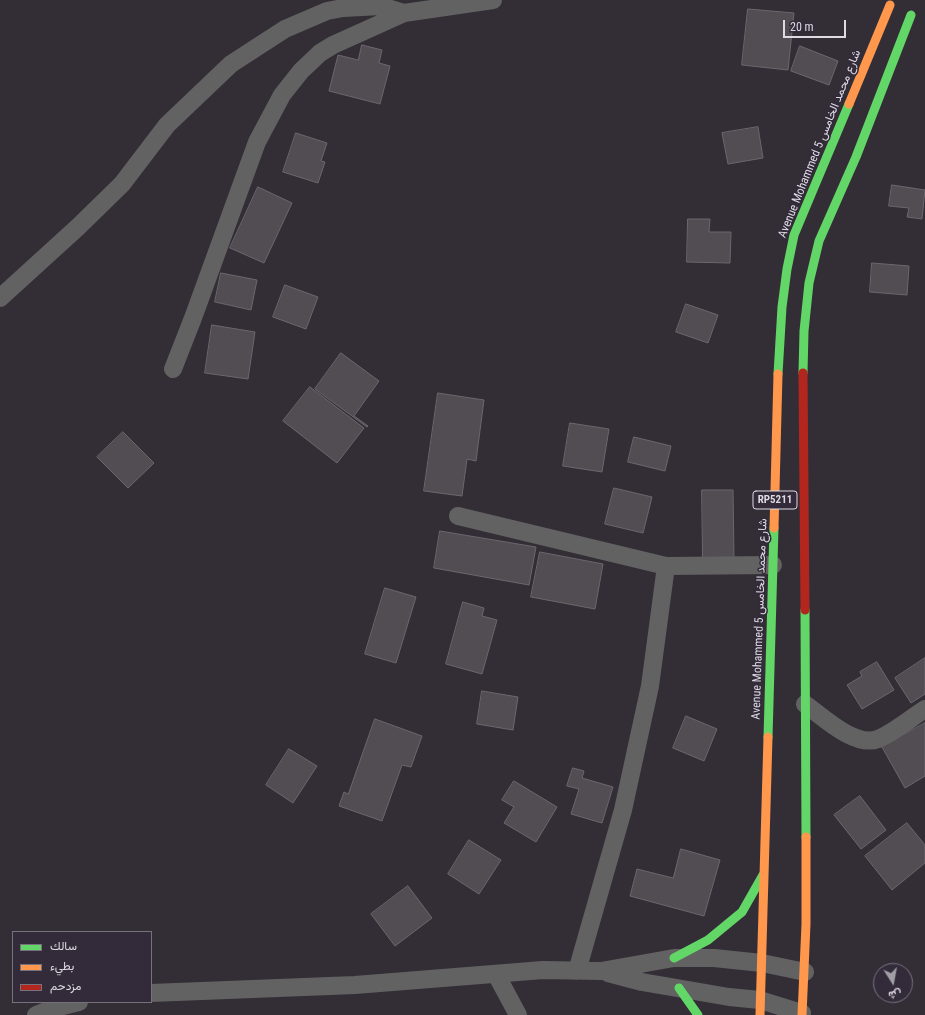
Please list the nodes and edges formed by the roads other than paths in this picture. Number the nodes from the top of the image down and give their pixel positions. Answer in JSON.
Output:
{"nodes":[{"id":1,"x":493,"y":0,"type":"edge"},
{"id":2,"x":888,"y":2,"type":"edge"},
{"id":3,"x":404,"y":13,"type":"junction"},
{"id":4,"x":0,"y":298,"type":"edge"},
{"id":5,"x":172,"y":369,"type":"dead end"},
{"id":6,"x":458,"y":516,"type":"dead end"},
{"id":7,"x":774,"y":565,"type":"junction"},
{"id":8,"x":666,"y":566,"type":"junction"},
{"id":9,"x":805,"y":704,"type":"junction"},
{"id":10,"x":925,"y":709,"type":"edge"},
{"id":11,"x":765,"y":870,"type":"junction"},
{"id":12,"x":674,"y":958,"type":"junction"},
{"id":13,"x":762,"y":963,"type":"junction"},
{"id":14,"x":578,"y":971,"type":"junction"},
{"id":15,"x":601,"y":971,"type":"junction"},
{"id":16,"x":805,"y":972,"type":"junction"},
{"id":17,"x":496,"y":974,"type":"junction"},
{"id":18,"x":679,"y":988,"type":"junction"},
{"id":19,"x":152,"y":993,"type":"edge"},
{"id":20,"x":75,"y":1003,"type":"edge"},
{"id":21,"x":760,"y":1007,"type":"edge"},
{"id":22,"x":802,"y":1014,"type":"edge"},
{"id":23,"x":36,"y":1015,"type":"edge"},
{"id":24,"x":518,"y":1015,"type":"edge"},
{"id":25,"x":698,"y":1015,"type":"edge"}],
"edges":[{"from":1,"to":3,"type":"street"},
{"from":2,"to":7,"type":"main road","name":"Avenue Mohammed 5 شارع محمد الخامس","number":"RP5211"},
{"from":2,"to":9,"type":"main road","number":"RP5211"},
{"from":3,"to":4,"type":"street"},
{"from":3,"to":5,"type":"street"},
{"from":6,"to":8,"type":"street"},
{"from":7,"to":8,"type":"street"},
{"from":7,"to":11,"type":"main road","name":"Avenue Mohammed 5 شارع محمد الخامس","number":"RP5211"},
{"from":8,"to":14,"type":"street"},
{"from":9,"to":10,"type":"street"},
{"from":9,"to":16,"type":"main road","number":"RP5211"},
{"from":11,"to":12,"type":"main road"},
{"from":11,"to":13,"type":"main road","name":"Avenue Mohammed 5 شارع محمد الخامس","number":"RP5211"},
{"from":12,"to":13,"type":"street"},
{"from":12,"to":15,"type":"street"},
{"from":13,"to":16,"type":"street"},
{"from":13,"to":21,"type":"main road","name":"Avenue Mohammed 5 شارع محمد الخامس","number":"RP5211"},
{"from":14,"to":15,"type":"street"},
{"from":14,"to":17,"type":"street"},
{"from":15,"to":18,"type":"street"},
{"from":16,"to":22,"type":"main road","number":"RP5211"},
{"from":17,"to":19,"type":"street"},
{"from":17,"to":24,"type":"street"},
{"from":18,"to":21,"type":"street"},
{"from":18,"to":25,"type":"main road"},
{"from":20,"to":23,"type":"street"},
{"from":21,"to":22,"type":"street"}]}
